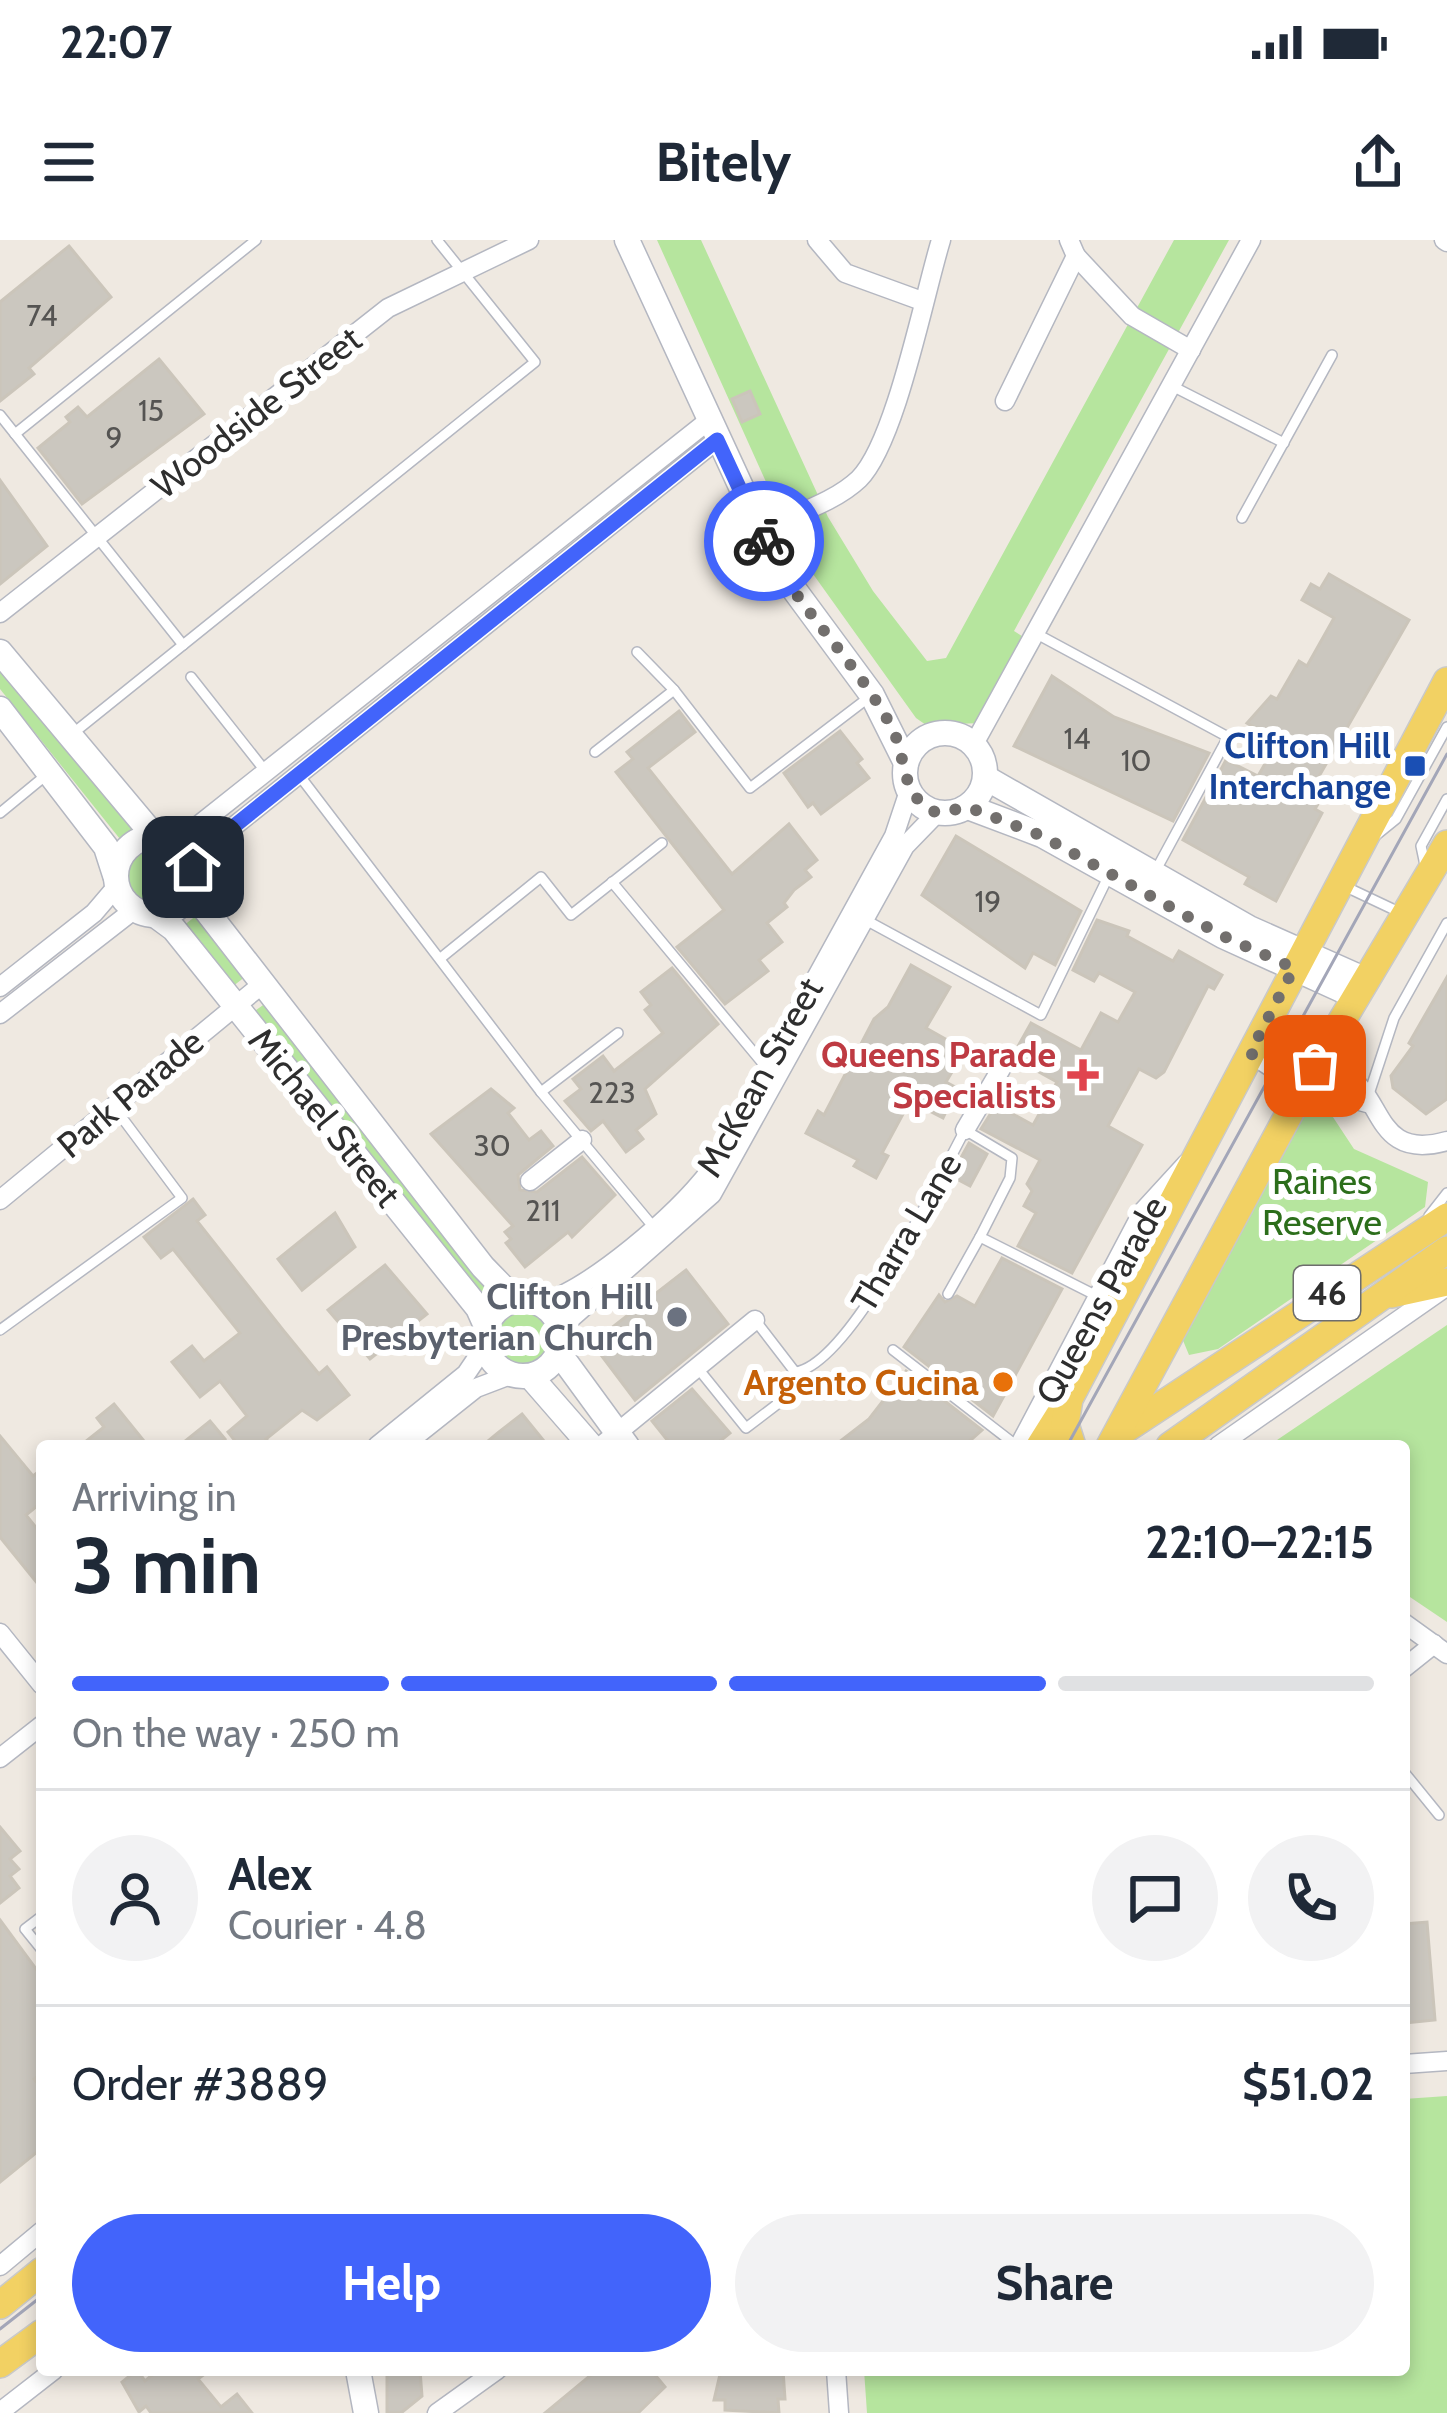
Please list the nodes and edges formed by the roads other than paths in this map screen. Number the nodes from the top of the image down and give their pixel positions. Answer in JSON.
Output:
{"nodes":[{"id":1,"x":256,"y":240,"type":"edge"},
{"id":2,"x":437,"y":240,"type":"edge"},
{"id":3,"x":530,"y":240,"type":"edge"},
{"id":4,"x":627,"y":240,"type":"edge"},
{"id":5,"x":645,"y":240,"type":"edge"},
{"id":6,"x":817,"y":240,"type":"edge"},
{"id":7,"x":941,"y":240,"type":"edge"},
{"id":8,"x":1251,"y":240,"type":"edge"},
{"id":9,"x":1073,"y":248,"type":"edge"},
{"id":10,"x":461,"y":270,"type":"junction"},
{"id":11,"x":922,"y":301,"type":"junction"},
{"id":12,"x":1191,"y":350,"type":"junction"},
{"id":13,"x":1333,"y":356,"type":"dead end"},
{"id":14,"x":1172,"y":386,"type":"junction"},
{"id":15,"x":1005,"y":401,"type":"dead end"},
{"id":16,"x":0,"y":416,"type":"edge"},
{"id":17,"x":716,"y":429,"type":"junction"},
{"id":18,"x":14,"y":434,"type":"junction"},
{"id":19,"x":1284,"y":443,"type":"junction"},
{"id":20,"x":1242,"y":518,"type":"dead end"},
{"id":21,"x":765,"y":528,"type":"junction"},
{"id":22,"x":96,"y":538,"type":"junction"},
{"id":23,"x":0,"y":613,"type":"edge"},
{"id":24,"x":1035,"y":633,"type":"junction"},
{"id":25,"x":183,"y":645,"type":"junction"},
{"id":26,"x":0,"y":652,"type":"edge"},
{"id":27,"x":637,"y":652,"type":"dead end"},
{"id":28,"x":191,"y":677,"type":"dead end"},
{"id":29,"x":674,"y":690,"type":"junction"},
{"id":30,"x":872,"y":695,"type":"junction"},
{"id":31,"x":1444,"y":706,"type":"edge"},
{"id":32,"x":0,"y":709,"type":"edge"},
{"id":33,"x":936,"y":734,"type":"junction"},
{"id":34,"x":70,"y":735,"type":"junction"},
{"id":35,"x":974,"y":744,"type":"junction"},
{"id":36,"x":595,"y":752,"type":"dead end"},
{"id":37,"x":906,"y":763,"type":"junction"},
{"id":38,"x":266,"y":772,"type":"junction"},
{"id":39,"x":50,"y":773,"type":"junction"},
{"id":40,"x":299,"y":776,"type":"junction"},
{"id":41,"x":986,"y":778,"type":"junction"},
{"id":42,"x":909,"y":791,"type":"junction"},
{"id":43,"x":1447,"y":799,"type":"edge"},
{"id":44,"x":968,"y":807,"type":"junction"},
{"id":45,"x":0,"y":813,"type":"edge"},
{"id":46,"x":938,"y":813,"type":"junction"},
{"id":47,"x":160,"y":838,"type":"junction"},
{"id":48,"x":662,"y":843,"type":"dead end"},
{"id":49,"x":1447,"y":844,"type":"edge"},
{"id":50,"x":1110,"y":874,"type":"junction"},
{"id":51,"x":1153,"y":875,"type":"junction"},
{"id":52,"x":1427,"y":876,"type":"junction"},
{"id":53,"x":192,"y":879,"type":"junction"},
{"id":54,"x":116,"y":882,"type":"junction"},
{"id":55,"x":612,"y":882,"type":"junction"},
{"id":56,"x":1341,"y":885,"type":"junction"},
{"id":57,"x":145,"y":912,"type":"junction"},
{"id":58,"x":858,"y":915,"type":"junction"},
{"id":59,"x":1404,"y":915,"type":"junction"},
{"id":60,"x":1447,"y":922,"type":"edge"},
{"id":61,"x":442,"y":957,"type":"junction"},
{"id":62,"x":1298,"y":960,"type":"junction"},
{"id":63,"x":260,"y":986,"type":"junction"},
{"id":64,"x":0,"y":987,"type":"edge"},
{"id":65,"x":1362,"y":988,"type":"junction"},
{"id":66,"x":235,"y":1006,"type":"junction"},
{"id":67,"x":0,"y":1014,"type":"edge"},
{"id":68,"x":618,"y":1033,"type":"dead end"},
{"id":69,"x":1250,"y":1053,"type":"junction"},
{"id":70,"x":1001,"y":1069,"type":"dead end"},
{"id":71,"x":772,"y":1072,"type":"junction"},
{"id":72,"x":1309,"y":1076,"type":"junction"},
{"id":73,"x":541,"y":1092,"type":"junction"},
{"id":74,"x":1367,"y":1103,"type":"junction"},
{"id":75,"x":114,"y":1107,"type":"junction"},
{"id":76,"x":965,"y":1130,"type":"junction"},
{"id":77,"x":582,"y":1140,"type":"junction"},
{"id":78,"x":1447,"y":1141,"type":"edge"},
{"id":79,"x":530,"y":1181,"type":"dead end"},
{"id":80,"x":1447,"y":1193,"type":"edge"},
{"id":81,"x":0,"y":1201,"type":"edge"},
{"id":82,"x":1447,"y":1216,"type":"edge"},
{"id":83,"x":658,"y":1232,"type":"junction"},
{"id":84,"x":980,"y":1237,"type":"junction"},
{"id":85,"x":1411,"y":1239,"type":"junction"},
{"id":86,"x":1447,"y":1250,"type":"edge"},
{"id":87,"x":600,"y":1280,"type":"junction"},
{"id":88,"x":1447,"y":1284,"type":"edge"},
{"id":89,"x":949,"y":1294,"type":"dead end"},
{"id":90,"x":1381,"y":1295,"type":"junction"},
{"id":91,"x":528,"y":1302,"type":"junction"},
{"id":92,"x":1107,"y":1302,"type":"junction"},
{"id":93,"x":755,"y":1320,"type":"joint"},
{"id":94,"x":0,"y":1330,"type":"edge"},
{"id":95,"x":1170,"y":1330,"type":"junction"},
{"id":96,"x":485,"y":1336,"type":"junction"},
{"id":97,"x":560,"y":1340,"type":"junction"},
{"id":98,"x":892,"y":1350,"type":"dead end"},
{"id":99,"x":696,"y":1366,"type":"junction"},
{"id":100,"x":1209,"y":1373,"type":"junction"},
{"id":101,"x":520,"y":1376,"type":"junction"},
{"id":102,"x":784,"y":1399,"type":"dead end"},
{"id":103,"x":1069,"y":1399,"type":"junction"},
{"id":104,"x":402,"y":1440,"type":"edge"},
{"id":105,"x":402,"y":1440,"type":"edge"},
{"id":106,"x":585,"y":1440,"type":"edge"},
{"id":107,"x":614,"y":1440,"type":"edge"},
{"id":108,"x":617,"y":1440,"type":"edge"},
{"id":109,"x":1010,"y":1440,"type":"edge"},
{"id":110,"x":1022,"y":1440,"type":"edge"},
{"id":111,"x":1044,"y":1440,"type":"edge"},
{"id":112,"x":1070,"y":1440,"type":"edge"},
{"id":113,"x":1110,"y":1440,"type":"edge"},
{"id":114,"x":1112,"y":1440,"type":"edge"},
{"id":115,"x":1178,"y":1440,"type":"edge"},
{"id":116,"x":1226,"y":1440,"type":"edge"},
{"id":117,"x":1410,"y":1627,"type":"edge"},
{"id":118,"x":0,"y":1633,"type":"edge"},
{"id":119,"x":1440,"y":1649,"type":"edge"},
{"id":120,"x":1410,"y":1665,"type":"edge"},
{"id":121,"x":36,"y":1677,"type":"edge"},
{"id":122,"x":36,"y":1730,"type":"edge"},
{"id":123,"x":0,"y":1757,"type":"edge"},
{"id":124,"x":1410,"y":1780,"type":"edge"},
{"id":125,"x":1438,"y":1815,"type":"dead end"},
{"id":126,"x":1447,"y":2061,"type":"edge"},
{"id":127,"x":1410,"y":2064,"type":"edge"},
{"id":128,"x":36,"y":2236,"type":"edge"},
{"id":129,"x":0,"y":2266,"type":"edge"},
{"id":130,"x":36,"y":2276,"type":"edge"},
{"id":131,"x":0,"y":2306,"type":"edge"},
{"id":132,"x":36,"y":2337,"type":"edge"},
{"id":133,"x":0,"y":2364,"type":"edge"},
{"id":134,"x":46,"y":2376,"type":"edge"},
{"id":135,"x":354,"y":2376,"type":"edge"},
{"id":136,"x":356,"y":2376,"type":"edge"},
{"id":137,"x":475,"y":2376,"type":"edge"},
{"id":138,"x":836,"y":2376,"type":"edge"},
{"id":139,"x":453,"y":2407,"type":"edge"},
{"id":140,"x":0,"y":2412,"type":"edge"},
{"id":141,"x":351,"y":2413,"type":"edge"},
{"id":142,"x":366,"y":2413,"type":"edge"},
{"id":143,"x":437,"y":2413,"type":"edge"},
{"id":144,"x":839,"y":2413,"type":"edge"}],
"edges":[{"from":1,"to":18,"type":"lane"},
{"from":2,"to":10,"type":"lane"},
{"from":3,"to":10,"type":"street","name":"Woodside Street"},
{"from":4,"to":17,"type":"street"},
{"from":5,"to":17,"type":"street"},
{"from":6,"to":11,"type":"street"},
{"from":7,"to":11,"type":"street"},
{"from":8,"to":12,"type":"street"},
{"from":9,"to":12,"type":"street"},
{"from":9,"to":15,"type":"street"},
{"from":10,"to":22,"type":"street","name":"Woodside Street"},
{"from":10,"to":25,"type":"lane"},
{"from":11,"to":21,"type":"street"},
{"from":12,"to":14,"type":"street"},
{"from":13,"to":19,"type":"lane"},
{"from":14,"to":19,"type":"lane"},
{"from":14,"to":24,"type":"street"},
{"from":16,"to":18,"type":"lane"},
{"from":17,"to":21,"type":"street"},
{"from":17,"to":38,"type":"street"},
{"from":17,"to":40,"type":"street"},
{"from":18,"to":22,"type":"lane"},
{"from":19,"to":20,"type":"lane"},
{"from":21,"to":30,"type":"street"},
{"from":22,"to":23,"type":"street","name":"Woodside Street"},
{"from":22,"to":25,"type":"lane"},
{"from":24,"to":35,"type":"street"},
{"from":24,"to":51,"type":"lane"},
{"from":25,"to":34,"type":"lane"},
{"from":26,"to":34,"type":"street"},
{"from":27,"to":29,"type":"lane"},
{"from":28,"to":38,"type":"lane"},
{"from":29,"to":30,"type":"lane"},
{"from":29,"to":36,"type":"lane"},
{"from":30,"to":33,"type":"street"},
{"from":30,"to":37,"type":"street"},
{"from":31,"to":56,"type":"main road","name":"Queens Parade"},
{"from":32,"to":39,"type":"street"},
{"from":33,"to":35,"type":"street"},
{"from":33,"to":37,"type":"street"},
{"from":34,"to":47,"type":"street"},
{"from":35,"to":41,"type":"street"},
{"from":37,"to":42,"type":"street"},
{"from":38,"to":47,"type":"street"},
{"from":39,"to":45,"type":"lane"},
{"from":39,"to":54,"type":"street"},
{"from":40,"to":53,"type":"street"},
{"from":40,"to":61,"type":"lane"},
{"from":41,"to":44,"type":"street"},
{"from":41,"to":51,"type":"street"},
{"from":42,"to":46,"type":"street"},
{"from":42,"to":58,"type":"street","name":"McKean Street"},
{"from":43,"to":52,"type":"lane"},
{"from":44,"to":46,"type":"street"},
{"from":44,"to":50,"type":"street"},
{"from":46,"to":58,"type":"street","name":"McKean Street"},
{"from":47,"to":53,"type":"street"},
{"from":47,"to":54,"type":"street"},
{"from":48,"to":55,"type":"lane"},
{"from":49,"to":52,"type":"main road","name":"Queens Parade"},
{"from":50,"to":58,"type":"lane"},
{"from":50,"to":62,"type":"street"},
{"from":51,"to":62,"type":"street"},
{"from":52,"to":59,"type":"main road","name":"Queens Parade"},
{"from":53,"to":57,"type":"street"},
{"from":53,"to":63,"type":"street","name":"Michael Street"},
{"from":54,"to":57,"type":"street"},
{"from":54,"to":64,"type":"street"},
{"from":55,"to":61,"type":"lane"},
{"from":55,"to":71,"type":"lane"},
{"from":56,"to":59,"type":"lane"},
{"from":56,"to":62,"type":"main road","name":"Queens Parade"},
{"from":57,"to":66,"type":"street","name":"Michael Street"},
{"from":57,"to":67,"type":"street"},
{"from":58,"to":71,"type":"street","name":"McKean Street"},
{"from":59,"to":65,"type":"main road","name":"Queens Parade"},
{"from":60,"to":74,"type":"lane"},
{"from":61,"to":73,"type":"lane"},
{"from":62,"to":65,"type":"street"},
{"from":62,"to":69,"type":"main road","name":"Queens Parade"},
{"from":63,"to":66,"type":"street","name":"Park Parade"},
{"from":63,"to":91,"type":"street","name":"Michael Street"},
{"from":65,"to":72,"type":"main road","name":"Queens Parade"},
{"from":66,"to":75,"type":"street","name":"Park Parade"},
{"from":66,"to":96,"type":"street","name":"Michael Street"},
{"from":68,"to":73,"type":"lane"},
{"from":69,"to":72,"type":"street"},
{"from":69,"to":92,"type":"main road","name":"Queens Parade"},
{"from":70,"to":76,"type":"street"},
{"from":71,"to":83,"type":"street","name":"McKean Street"},
{"from":72,"to":74,"type":"street"},
{"from":72,"to":95,"type":"main road","name":"Queens Parade"},
{"from":73,"to":77,"type":"lane"},
{"from":74,"to":78,"type":"street"},
{"from":75,"to":81,"type":"street","name":"Park Parade"},
{"from":75,"to":94,"type":"lane"},
{"from":76,"to":84,"type":"lane","name":"Tharra Lane"},
{"from":76,"to":93,"type":"lane","name":"Tharra Lane"},
{"from":77,"to":79,"type":"street"},
{"from":77,"to":83,"type":"lane"},
{"from":80,"to":85,"type":"lane"},
{"from":82,"to":85,"type":"main road","number":"46"},
{"from":83,"to":87,"type":"street","name":"McKean Street"},
{"from":84,"to":89,"type":"lane"},
{"from":84,"to":92,"type":"lane","name":"Tharra Lane"},
{"from":85,"to":100,"type":"main road","number":"46"},
{"from":86,"to":90,"type":"main road","number":"46"},
{"from":87,"to":91,"type":"street","name":"McKean Street"},
{"from":87,"to":97,"type":"street","name":"McKean Street"},
{"from":88,"to":90,"type":"main road"},
{"from":88,"to":116,"type":"street"},
{"from":90,"to":115,"type":"main road","number":"46"},
{"from":91,"to":96,"type":"street"},
{"from":91,"to":97,"type":"street"},
{"from":92,"to":103,"type":"main road","name":"Queens Parade"},
{"from":92,"to":110,"type":"street","name":"Queens Parade"},
{"from":93,"to":99,"type":"street"},
{"from":95,"to":100,"type":"main road"},
{"from":95,"to":113,"type":"main road","name":"Queens Parade"},
{"from":96,"to":101,"type":"street"},
{"from":96,"to":104,"type":"street"},
{"from":97,"to":101,"type":"street"},
{"from":97,"to":107,"type":"street"},
{"from":98,"to":109,"type":"lane"},
{"from":99,"to":102,"type":"lane"},
{"from":99,"to":108,"type":"street"},
{"from":100,"to":114,"type":"main road","number":"46"},
{"from":101,"to":105,"type":"street"},
{"from":101,"to":106,"type":"street"},
{"from":103,"to":111,"type":"main road"},
{"from":103,"to":112,"type":"main road","name":"Queens Parade"},
{"from":117,"to":119,"type":"street"},
{"from":118,"to":121,"type":"street"},
{"from":119,"to":120,"type":"street"},
{"from":122,"to":123,"type":"street"},
{"from":124,"to":125,"type":"lane"},
{"from":126,"to":127,"type":"street"},
{"from":128,"to":129,"type":"street"},
{"from":130,"to":131,"type":"main road"},
{"from":132,"to":133,"type":"main road"},
{"from":134,"to":140,"type":"street"},
{"from":135,"to":141,"type":"street"},
{"from":136,"to":142,"type":"street"},
{"from":137,"to":139,"type":"street"},
{"from":138,"to":144,"type":"street"},
{"from":139,"to":143,"type":"street"}]}
